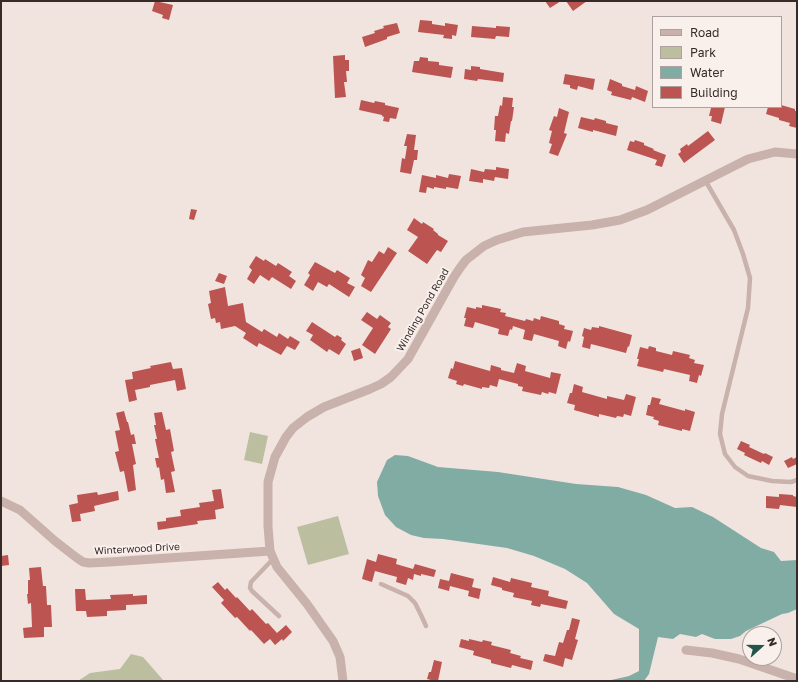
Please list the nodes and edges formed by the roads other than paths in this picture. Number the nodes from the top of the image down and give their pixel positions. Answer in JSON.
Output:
{"nodes":[{"id":1,"x":797,"y":154,"type":"edge"},
{"id":2,"x":705,"y":180,"type":"junction"},
{"id":3,"x":797,"y":480,"type":"edge"},
{"id":4,"x":1,"y":501,"type":"edge"},
{"id":5,"x":272,"y":555,"type":"junction"},
{"id":6,"x":381,"y":584,"type":"dead end"},
{"id":7,"x":279,"y":616,"type":"dead end"},
{"id":8,"x":426,"y":626,"type":"dead end"},
{"id":9,"x":686,"y":650,"type":"dead end"},
{"id":10,"x":797,"y":679,"type":"edge"},
{"id":11,"x":343,"y":681,"type":"edge"}],
"edges":[{"from":1,"to":2,"type":"street","name":"Winding Pond Road"},
{"from":2,"to":3,"type":"lane"},
{"from":2,"to":5,"type":"street","name":"Winding Pond Road"},
{"from":4,"to":5,"type":"street","name":"Winterwood Drive"},
{"from":5,"to":7,"type":"lane"},
{"from":5,"to":11,"type":"street","name":"Winding Pond Road"},
{"from":6,"to":8,"type":"lane"},
{"from":9,"to":10,"type":"street"}]}
